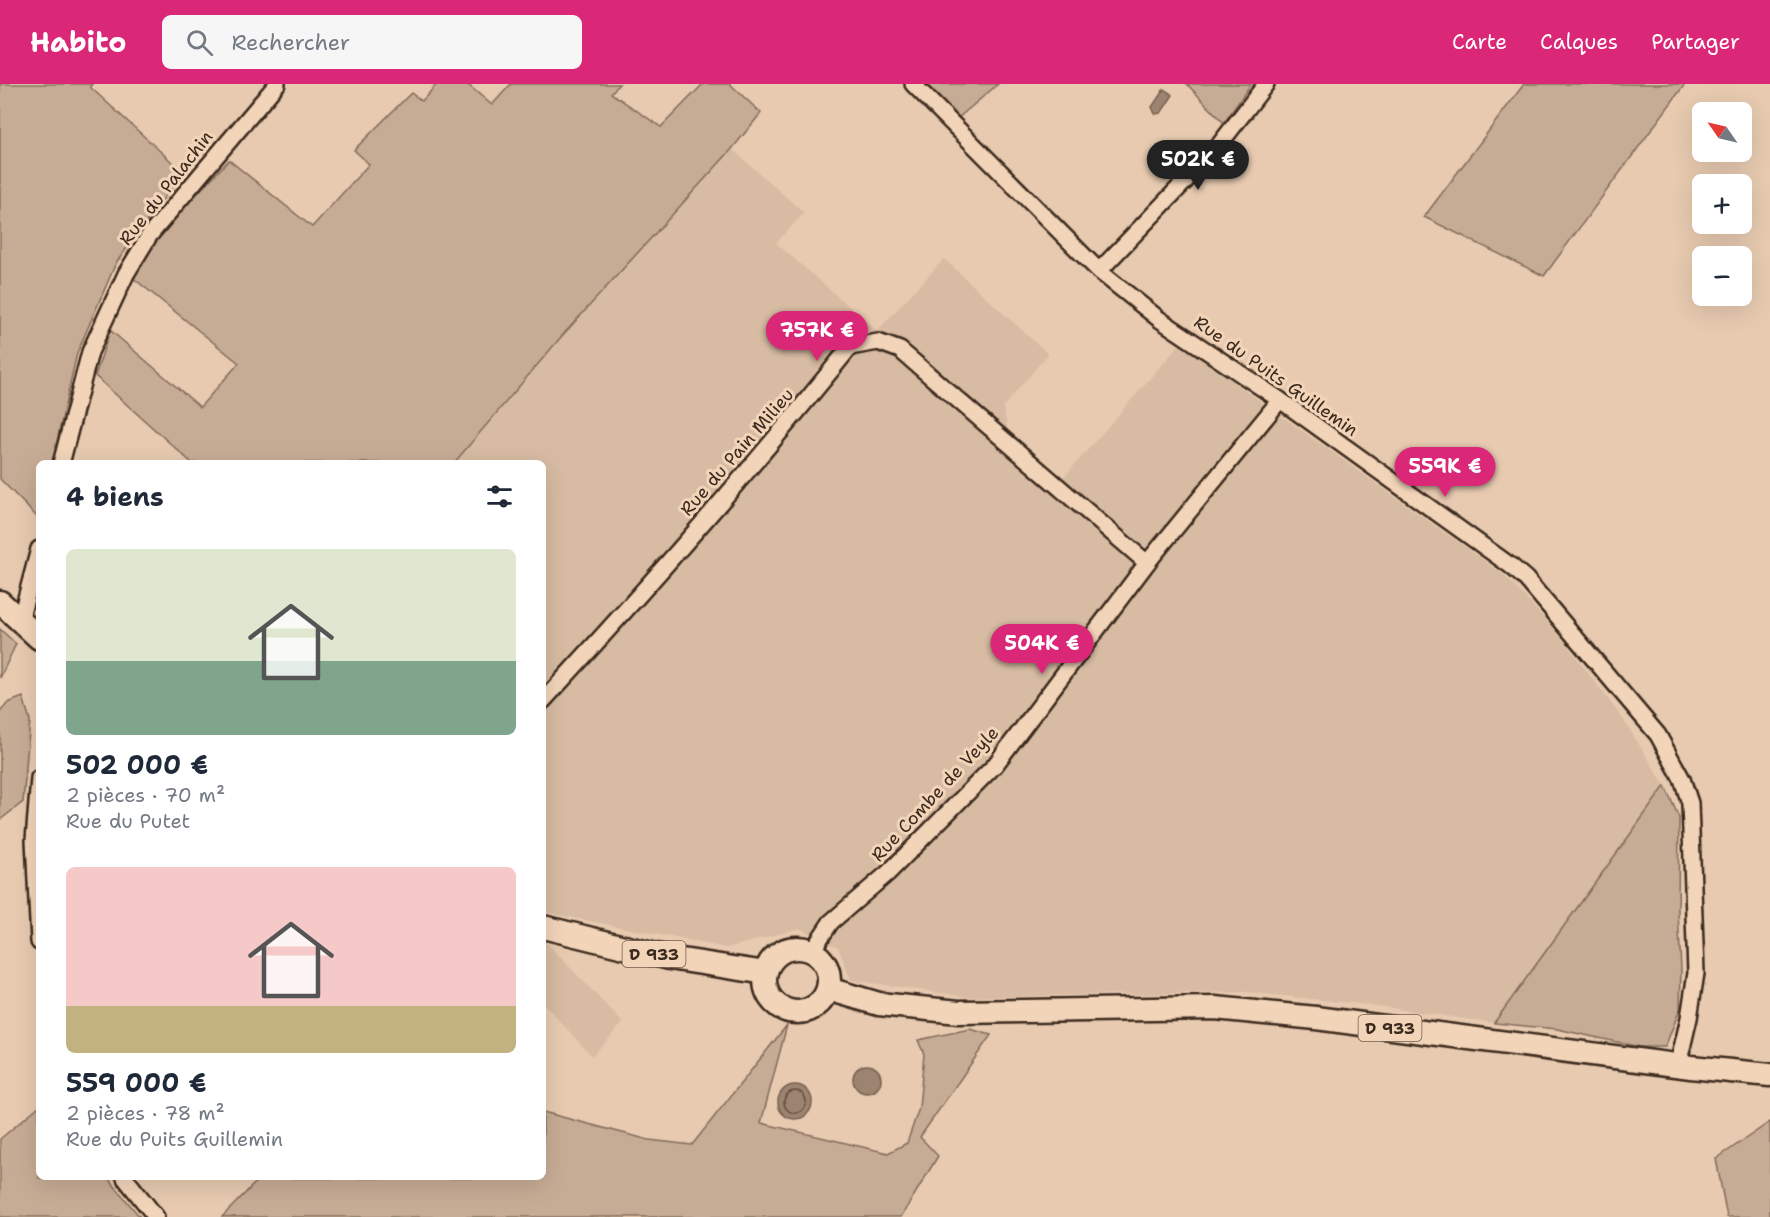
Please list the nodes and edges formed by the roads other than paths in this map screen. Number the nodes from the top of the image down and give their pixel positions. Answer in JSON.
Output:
{"nodes":[{"id":1,"x":277,"y":84,"type":"edge"},
{"id":2,"x":913,"y":84,"type":"edge"},
{"id":3,"x":1266,"y":84,"type":"edge"},
{"id":4,"x":1099,"y":271,"type":"junction"},
{"id":5,"x":1280,"y":400,"type":"junction"},
{"id":6,"x":62,"y":460,"type":"edge"},
{"id":7,"x":36,"y":561,"type":"edge"},
{"id":8,"x":1147,"y":562,"type":"junction"},
{"id":9,"x":0,"y":602,"type":"edge"},
{"id":10,"x":21,"y":621,"type":"junction"},
{"id":11,"x":36,"y":635,"type":"edge"},
{"id":12,"x":546,"y":698,"type":"edge"},
{"id":13,"x":36,"y":815,"type":"edge"},
{"id":14,"x":36,"y":881,"type":"edge"},
{"id":15,"x":546,"y":928,"type":"edge"},
{"id":16,"x":811,"y":952,"type":"junction"},
{"id":17,"x":766,"y":973,"type":"junction"},
{"id":18,"x":828,"y":989,"type":"junction"},
{"id":19,"x":1678,"y":1065,"type":"junction"},
{"id":20,"x":1770,"y":1075,"type":"edge"},
{"id":21,"x":127,"y":1180,"type":"edge"},
{"id":22,"x":156,"y":1217,"type":"edge"}],
"edges":[{"from":1,"to":6,"type":"street","name":"Rue du Palachin"},
{"from":2,"to":4,"type":"street","name":"Rue du Puits Guillemin"},
{"from":3,"to":4,"type":"street"},
{"from":4,"to":5,"type":"street","name":"Rue du Puits Guillemin"},
{"from":5,"to":8,"type":"street","name":"Rue Combe de Veyle"},
{"from":5,"to":19,"type":"street","name":"Rue du Puits Guillemin"},
{"from":7,"to":10,"type":"street"},
{"from":8,"to":12,"type":"street","name":"Rue du Pain Milieu"},
{"from":8,"to":16,"type":"street","name":"Rue Combe de Veyle"},
{"from":9,"to":10,"type":"main road"},
{"from":10,"to":11,"type":"main road"},
{"from":13,"to":14,"type":"street"},
{"from":15,"to":17,"type":"main road","number":"D 933"},
{"from":16,"to":17,"type":"main road"},
{"from":16,"to":18,"type":"main road"},
{"from":17,"to":18,"type":"main road"},
{"from":18,"to":19,"type":"main road","number":"D 933"},
{"from":19,"to":20,"type":"main road","number":"D 933"},
{"from":21,"to":22,"type":"street"}]}
